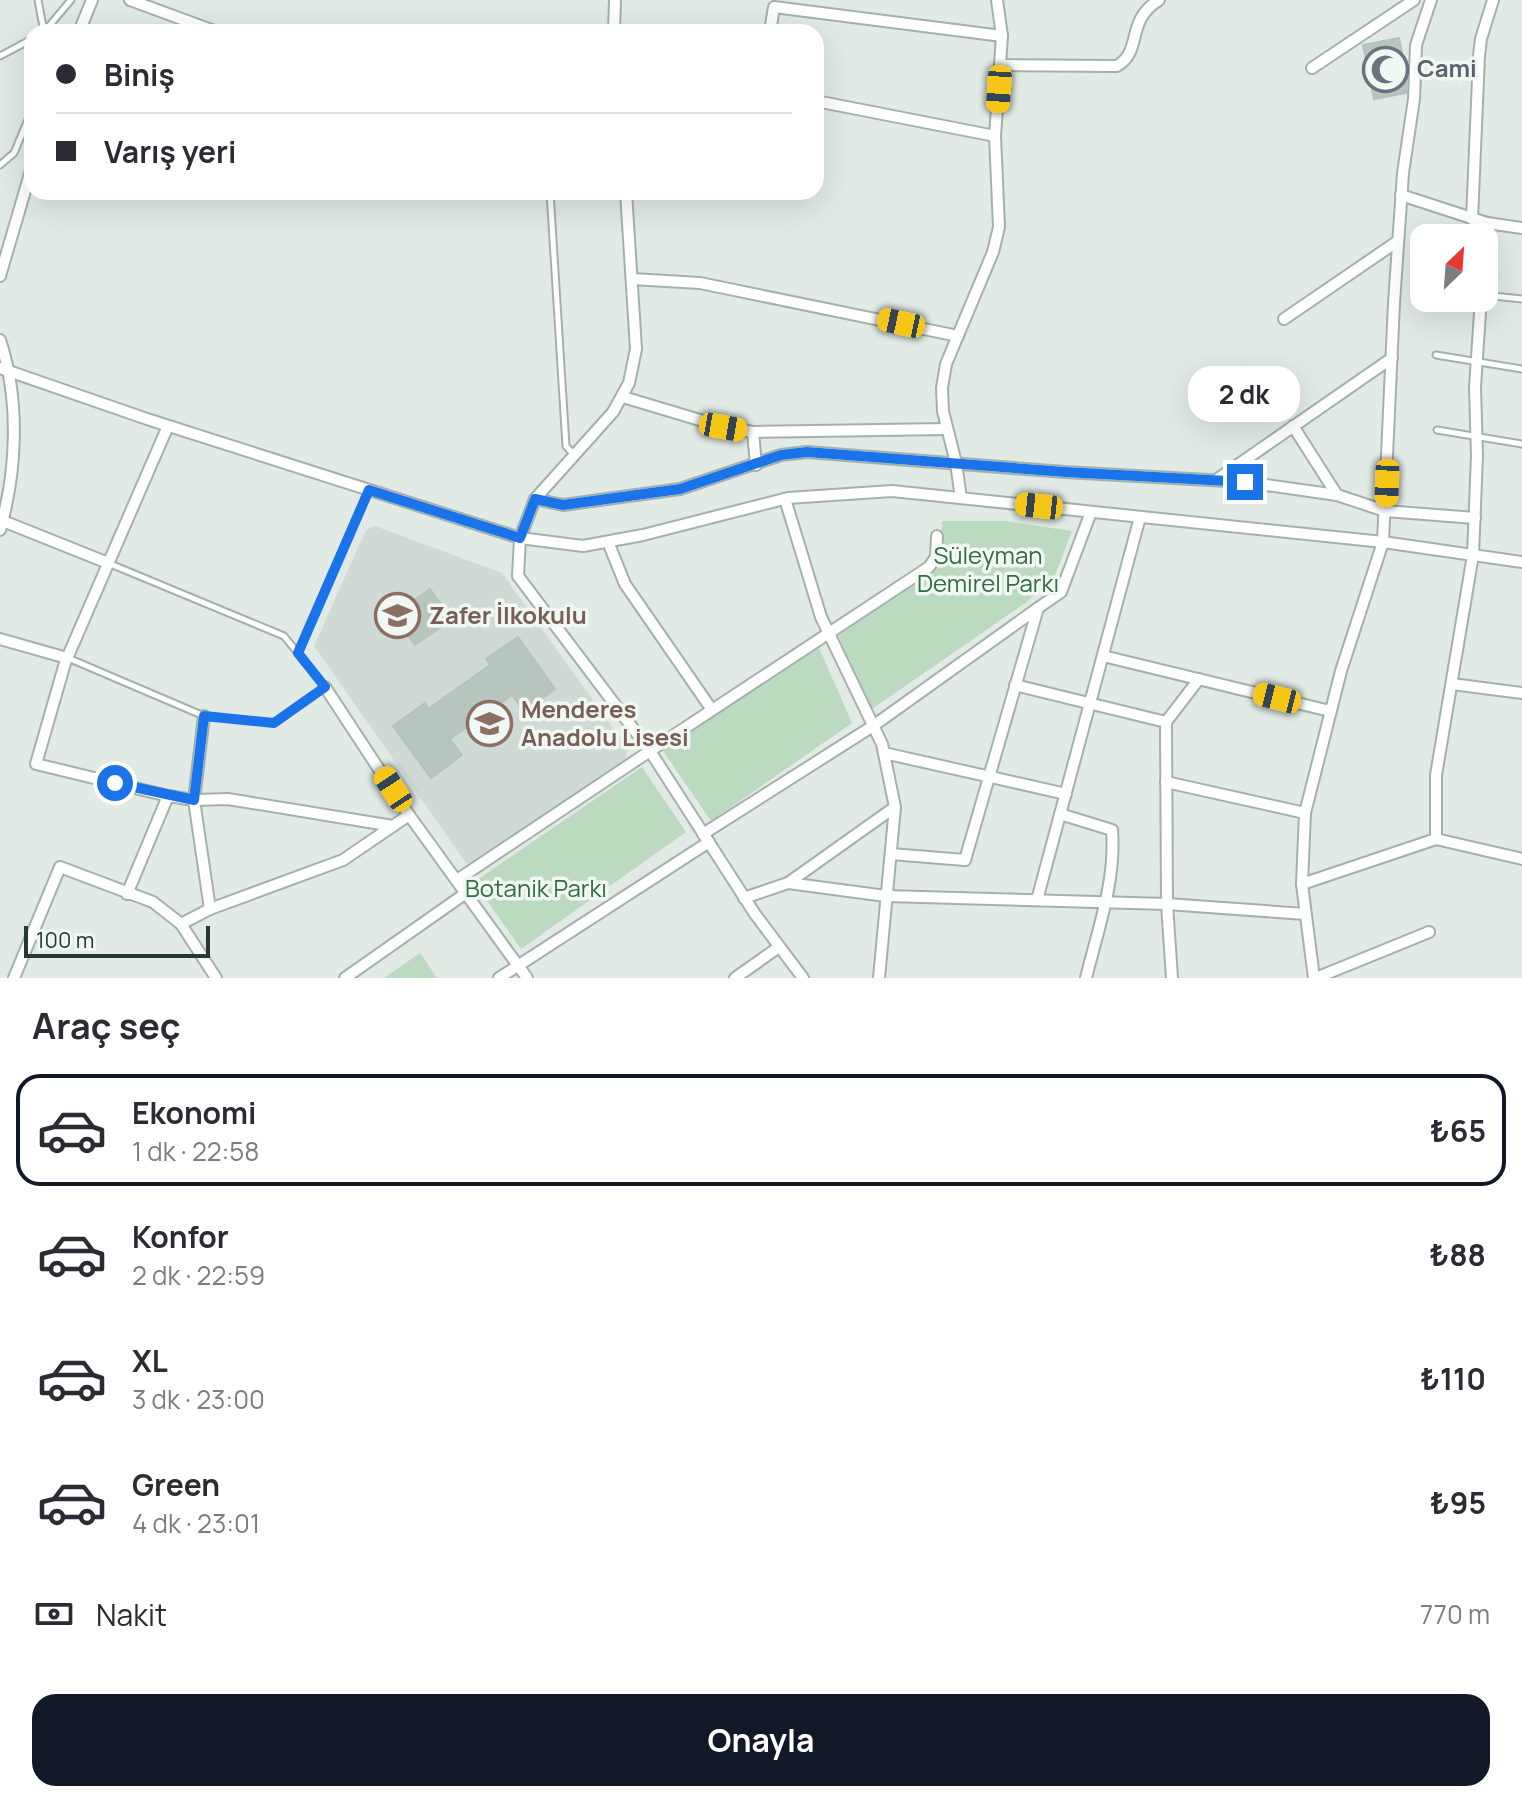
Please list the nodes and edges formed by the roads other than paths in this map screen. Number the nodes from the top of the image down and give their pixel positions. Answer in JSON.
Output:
{"nodes":[{"id":1,"x":38,"y":0,"type":"edge"},
{"id":2,"x":71,"y":0,"type":"edge"},
{"id":3,"x":92,"y":0,"type":"edge"},
{"id":4,"x":130,"y":0,"type":"edge"},
{"id":5,"x":615,"y":0,"type":"edge"},
{"id":6,"x":997,"y":0,"type":"edge"},
{"id":7,"x":1159,"y":0,"type":"edge"},
{"id":8,"x":1414,"y":0,"type":"edge"},
{"id":9,"x":1431,"y":0,"type":"edge"},
{"id":10,"x":1493,"y":0,"type":"edge"},
{"id":11,"x":42,"y":24,"type":"edge"},
{"id":12,"x":51,"y":24,"type":"edge"},
{"id":13,"x":82,"y":24,"type":"edge"},
{"id":14,"x":195,"y":24,"type":"edge"},
{"id":15,"x":614,"y":24,"type":"edge"},
{"id":16,"x":771,"y":24,"type":"edge"},
{"id":17,"x":1002,"y":36,"type":"junction"},
{"id":18,"x":24,"y":43,"type":"edge"},
{"id":19,"x":0,"y":56,"type":"edge"},
{"id":20,"x":1000,"y":65,"type":"junction"},
{"id":21,"x":1312,"y":68,"type":"dead end"},
{"id":22,"x":824,"y":103,"type":"edge"},
{"id":23,"x":24,"y":129,"type":"edge"},
{"id":24,"x":995,"y":136,"type":"junction"},
{"id":25,"x":0,"y":165,"type":"edge"},
{"id":26,"x":24,"y":194,"type":"edge"},
{"id":27,"x":1401,"y":195,"type":"junction"},
{"id":28,"x":551,"y":200,"type":"edge"},
{"id":29,"x":627,"y":200,"type":"edge"},
{"id":30,"x":1472,"y":219,"type":"junction"},
{"id":31,"x":1487,"y":223,"type":"joint"},
{"id":32,"x":1522,"y":228,"type":"edge"},
{"id":33,"x":1398,"y":241,"type":"junction"},
{"id":34,"x":0,"y":276,"type":"edge"},
{"id":35,"x":632,"y":279,"type":"junction"},
{"id":36,"x":1498,"y":297,"type":"edge"},
{"id":37,"x":1522,"y":299,"type":"edge"},
{"id":38,"x":1482,"y":312,"type":"edge"},
{"id":39,"x":1284,"y":319,"type":"dead end"},
{"id":40,"x":958,"y":336,"type":"junction"},
{"id":41,"x":0,"y":340,"type":"edge"},
{"id":42,"x":1436,"y":355,"type":"dead end"},
{"id":43,"x":1392,"y":358,"type":"junction"},
{"id":44,"x":1477,"y":362,"type":"junction"},
{"id":45,"x":5,"y":369,"type":"edge"},
{"id":46,"x":1522,"y":369,"type":"edge"},
{"id":47,"x":623,"y":397,"type":"junction"},
{"id":48,"x":168,"y":426,"type":"junction"},
{"id":49,"x":1293,"y":426,"type":"junction"},
{"id":50,"x":947,"y":429,"type":"junction"},
{"id":51,"x":1437,"y":430,"type":"dead end"},
{"id":52,"x":753,"y":432,"type":"junction"},
{"id":53,"x":1476,"y":437,"type":"junction"},
{"id":54,"x":1522,"y":444,"type":"edge"},
{"id":55,"x":574,"y":456,"type":"junction"},
{"id":56,"x":956,"y":463,"type":"junction"},
{"id":57,"x":756,"y":465,"type":"junction"},
{"id":58,"x":1216,"y":480,"type":"junction"},
{"id":59,"x":369,"y":490,"type":"junction"},
{"id":60,"x":1337,"y":495,"type":"junction"},
{"id":61,"x":961,"y":498,"type":"junction"},
{"id":62,"x":535,"y":499,"type":"junction"},
{"id":63,"x":785,"y":499,"type":"junction"},
{"id":64,"x":1385,"y":511,"type":"junction"},
{"id":65,"x":1091,"y":512,"type":"junction"},
{"id":66,"x":1140,"y":517,"type":"junction"},
{"id":67,"x":1475,"y":518,"type":"junction"},
{"id":68,"x":1,"y":526,"type":"edge"},
{"id":69,"x":937,"y":536,"type":"dead end"},
{"id":70,"x":520,"y":538,"type":"junction"},
{"id":71,"x":608,"y":542,"type":"junction"},
{"id":72,"x":1383,"y":542,"type":"junction"},
{"id":73,"x":1473,"y":555,"type":"junction"},
{"id":74,"x":1522,"y":562,"type":"edge"},
{"id":75,"x":108,"y":563,"type":"junction"},
{"id":76,"x":1038,"y":608,"type":"junction"},
{"id":77,"x":829,"y":633,"type":"junction"},
{"id":78,"x":0,"y":639,"type":"edge"},
{"id":79,"x":298,"y":653,"type":"junction"},
{"id":80,"x":1103,"y":656,"type":"junction"},
{"id":81,"x":67,"y":658,"type":"junction"},
{"id":82,"x":1199,"y":679,"type":"junction"},
{"id":83,"x":1452,"y":684,"type":"junction"},
{"id":84,"x":1015,"y":685,"type":"junction"},
{"id":85,"x":325,"y":687,"type":"junction"},
{"id":86,"x":1522,"y":693,"type":"edge"},
{"id":87,"x":1090,"y":704,"type":"junction"},
{"id":88,"x":712,"y":710,"type":"junction"},
{"id":89,"x":1330,"y":711,"type":"junction"},
{"id":90,"x":204,"y":716,"type":"junction"},
{"id":91,"x":1166,"y":722,"type":"junction"},
{"id":92,"x":873,"y":726,"type":"junction"},
{"id":93,"x":650,"y":751,"type":"junction"},
{"id":94,"x":884,"y":753,"type":"junction"},
{"id":95,"x":989,"y":775,"type":"junction"},
{"id":96,"x":1166,"y":782,"type":"junction"},
{"id":97,"x":1066,"y":794,"type":"junction"},
{"id":98,"x":168,"y":796,"type":"junction"},
{"id":99,"x":194,"y":800,"type":"junction"},
{"id":100,"x":895,"y":807,"type":"junction"},
{"id":101,"x":1305,"y":813,"type":"junction"},
{"id":102,"x":1060,"y":814,"type":"junction"},
{"id":103,"x":409,"y":815,"type":"junction"},
{"id":104,"x":393,"y":826,"type":"junction"},
{"id":105,"x":706,"y":838,"type":"junction"},
{"id":106,"x":1436,"y":839,"type":"junction"},
{"id":107,"x":891,"y":854,"type":"junction"},
{"id":108,"x":1522,"y":859,"type":"edge"},
{"id":109,"x":457,"y":880,"type":"junction"},
{"id":110,"x":788,"y":883,"type":"junction"},
{"id":111,"x":1302,"y":884,"type":"junction"},
{"id":112,"x":466,"y":893,"type":"junction"},
{"id":113,"x":127,"y":894,"type":"junction"},
{"id":114,"x":886,"y":896,"type":"junction"},
{"id":115,"x":744,"y":898,"type":"junction"},
{"id":116,"x":1037,"y":900,"type":"junction"},
{"id":117,"x":1105,"y":902,"type":"junction"},
{"id":118,"x":1167,"y":904,"type":"junction"},
{"id":119,"x":210,"y":909,"type":"junction"},
{"id":120,"x":1305,"y":914,"type":"junction"},
{"id":121,"x":181,"y":924,"type":"junction"},
{"id":122,"x":1429,"y":932,"type":"dead end"},
{"id":123,"x":779,"y":947,"type":"junction"},
{"id":124,"x":518,"y":965,"type":"junction"},
{"id":125,"x":14,"y":978,"type":"edge"},
{"id":126,"x":216,"y":978,"type":"edge"},
{"id":127,"x":345,"y":978,"type":"edge"},
{"id":128,"x":499,"y":978,"type":"edge"},
{"id":129,"x":527,"y":978,"type":"edge"},
{"id":130,"x":735,"y":978,"type":"edge"},
{"id":131,"x":803,"y":978,"type":"edge"},
{"id":132,"x":879,"y":978,"type":"edge"},
{"id":133,"x":1086,"y":978,"type":"edge"},
{"id":134,"x":1172,"y":978,"type":"edge"},
{"id":135,"x":1315,"y":978,"type":"edge"}],
"edges":[{"from":1,"to":11,"type":"lane"},
{"from":2,"to":12,"type":"lane"},
{"from":3,"to":13,"type":"street"},
{"from":4,"to":14,"type":"street"},
{"from":5,"to":15,"type":"street"},
{"from":6,"to":17,"type":"street"},
{"from":7,"to":20,"type":"street"},
{"from":8,"to":21,"type":"street"},
{"from":9,"to":27,"type":"street"},
{"from":10,"to":30,"type":"street"},
{"from":16,"to":17,"type":"street"},
{"from":17,"to":20,"type":"street"},
{"from":18,"to":19,"type":"lane"},
{"from":20,"to":24,"type":"street"},
{"from":22,"to":24,"type":"street"},
{"from":23,"to":25,"type":"lane"},
{"from":24,"to":40,"type":"street"},
{"from":26,"to":34,"type":"street"},
{"from":27,"to":30,"type":"street"},
{"from":27,"to":33,"type":"street"},
{"from":28,"to":55,"type":"lane"},
{"from":29,"to":35,"type":"street"},
{"from":30,"to":31,"type":"street"},
{"from":31,"to":32,"type":"street"},
{"from":33,"to":39,"type":"street"},
{"from":33,"to":43,"type":"street"},
{"from":35,"to":40,"type":"street"},
{"from":35,"to":47,"type":"street"},
{"from":36,"to":37,"type":"lane"},
{"from":38,"to":44,"type":"street"},
{"from":40,"to":50,"type":"street"},
{"from":41,"to":45,"type":"street"},
{"from":42,"to":44,"type":"lane"},
{"from":43,"to":49,"type":"street"},
{"from":43,"to":64,"type":"street"},
{"from":44,"to":46,"type":"lane"},
{"from":44,"to":53,"type":"street"},
{"from":45,"to":48,"type":"street"},
{"from":45,"to":68,"type":"street"},
{"from":47,"to":52,"type":"street"},
{"from":47,"to":55,"type":"street"},
{"from":48,"to":59,"type":"street"},
{"from":48,"to":75,"type":"street"},
{"from":49,"to":58,"type":"street"},
{"from":49,"to":60,"type":"street"},
{"from":50,"to":52,"type":"street"},
{"from":50,"to":56,"type":"street"},
{"from":51,"to":53,"type":"lane"},
{"from":52,"to":57,"type":"street"},
{"from":53,"to":54,"type":"lane"},
{"from":53,"to":67,"type":"street"},
{"from":55,"to":62,"type":"street"},
{"from":56,"to":57,"type":"street"},
{"from":56,"to":58,"type":"street"},
{"from":56,"to":61,"type":"street"},
{"from":57,"to":62,"type":"street"},
{"from":58,"to":60,"type":"street"},
{"from":59,"to":70,"type":"street"},
{"from":59,"to":79,"type":"lane"},
{"from":60,"to":64,"type":"street"},
{"from":61,"to":63,"type":"street"},
{"from":61,"to":65,"type":"street"},
{"from":62,"to":70,"type":"street"},
{"from":63,"to":71,"type":"street"},
{"from":63,"to":77,"type":"street"},
{"from":64,"to":67,"type":"street"},
{"from":64,"to":72,"type":"street"},
{"from":65,"to":66,"type":"street"},
{"from":65,"to":76,"type":"street"},
{"from":66,"to":72,"type":"street"},
{"from":66,"to":80,"type":"street"},
{"from":67,"to":73,"type":"street"},
{"from":68,"to":75,"type":"street"},
{"from":69,"to":77,"type":"street"},
{"from":70,"to":71,"type":"street"},
{"from":70,"to":93,"type":"street"},
{"from":71,"to":88,"type":"street"},
{"from":72,"to":73,"type":"street"},
{"from":72,"to":89,"type":"street"},
{"from":73,"to":74,"type":"street"},
{"from":73,"to":83,"type":"street"},
{"from":75,"to":79,"type":"lane"},
{"from":75,"to":81,"type":"street"},
{"from":76,"to":84,"type":"street"},
{"from":76,"to":92,"type":"street"},
{"from":77,"to":88,"type":"street"},
{"from":77,"to":92,"type":"street"},
{"from":78,"to":81,"type":"street"},
{"from":79,"to":85,"type":"lane"},
{"from":80,"to":82,"type":"street"},
{"from":80,"to":87,"type":"street"},
{"from":81,"to":90,"type":"lane"},
{"from":81,"to":98,"type":"street"},
{"from":82,"to":89,"type":"street"},
{"from":82,"to":91,"type":"street"},
{"from":83,"to":86,"type":"street"},
{"from":83,"to":106,"type":"street"},
{"from":84,"to":87,"type":"street"},
{"from":84,"to":95,"type":"street"},
{"from":85,"to":90,"type":"lane"},
{"from":85,"to":103,"type":"street"},
{"from":87,"to":91,"type":"street"},
{"from":87,"to":97,"type":"street"},
{"from":88,"to":93,"type":"street"},
{"from":89,"to":101,"type":"street"},
{"from":90,"to":99,"type":"street"},
{"from":91,"to":96,"type":"street"},
{"from":92,"to":94,"type":"street"},
{"from":92,"to":105,"type":"street"},
{"from":93,"to":105,"type":"street"},
{"from":93,"to":109,"type":"street"},
{"from":94,"to":95,"type":"street"},
{"from":94,"to":100,"type":"street"},
{"from":95,"to":97,"type":"street"},
{"from":95,"to":107,"type":"street"},
{"from":96,"to":101,"type":"street"},
{"from":96,"to":118,"type":"street"},
{"from":97,"to":102,"type":"street"},
{"from":98,"to":99,"type":"street"},
{"from":98,"to":113,"type":"street"},
{"from":99,"to":104,"type":"street"},
{"from":99,"to":119,"type":"street"},
{"from":100,"to":107,"type":"street"},
{"from":100,"to":110,"type":"street"},
{"from":101,"to":111,"type":"street"},
{"from":102,"to":116,"type":"street"},
{"from":102,"to":117,"type":"street"},
{"from":103,"to":104,"type":"street"},
{"from":103,"to":109,"type":"street"},
{"from":104,"to":119,"type":"street"},
{"from":105,"to":115,"type":"street"},
{"from":105,"to":124,"type":"street"},
{"from":106,"to":108,"type":"street"},
{"from":106,"to":111,"type":"street"},
{"from":107,"to":114,"type":"street"},
{"from":109,"to":112,"type":"street"},
{"from":110,"to":114,"type":"street"},
{"from":110,"to":115,"type":"street"},
{"from":111,"to":120,"type":"street"},
{"from":112,"to":124,"type":"street"},
{"from":112,"to":127,"type":"street"},
{"from":113,"to":121,"type":"street"},
{"from":113,"to":125,"type":"street"},
{"from":114,"to":116,"type":"street"},
{"from":114,"to":132,"type":"street"},
{"from":115,"to":123,"type":"street"},
{"from":116,"to":117,"type":"street"},
{"from":117,"to":118,"type":"street"},
{"from":117,"to":133,"type":"street"},
{"from":118,"to":120,"type":"street"},
{"from":118,"to":134,"type":"street"},
{"from":119,"to":121,"type":"street"},
{"from":120,"to":135,"type":"street"},
{"from":121,"to":126,"type":"street"},
{"from":122,"to":135,"type":"street"},
{"from":123,"to":130,"type":"street"},
{"from":123,"to":131,"type":"street"},
{"from":124,"to":128,"type":"street"},
{"from":124,"to":129,"type":"street"}]}
